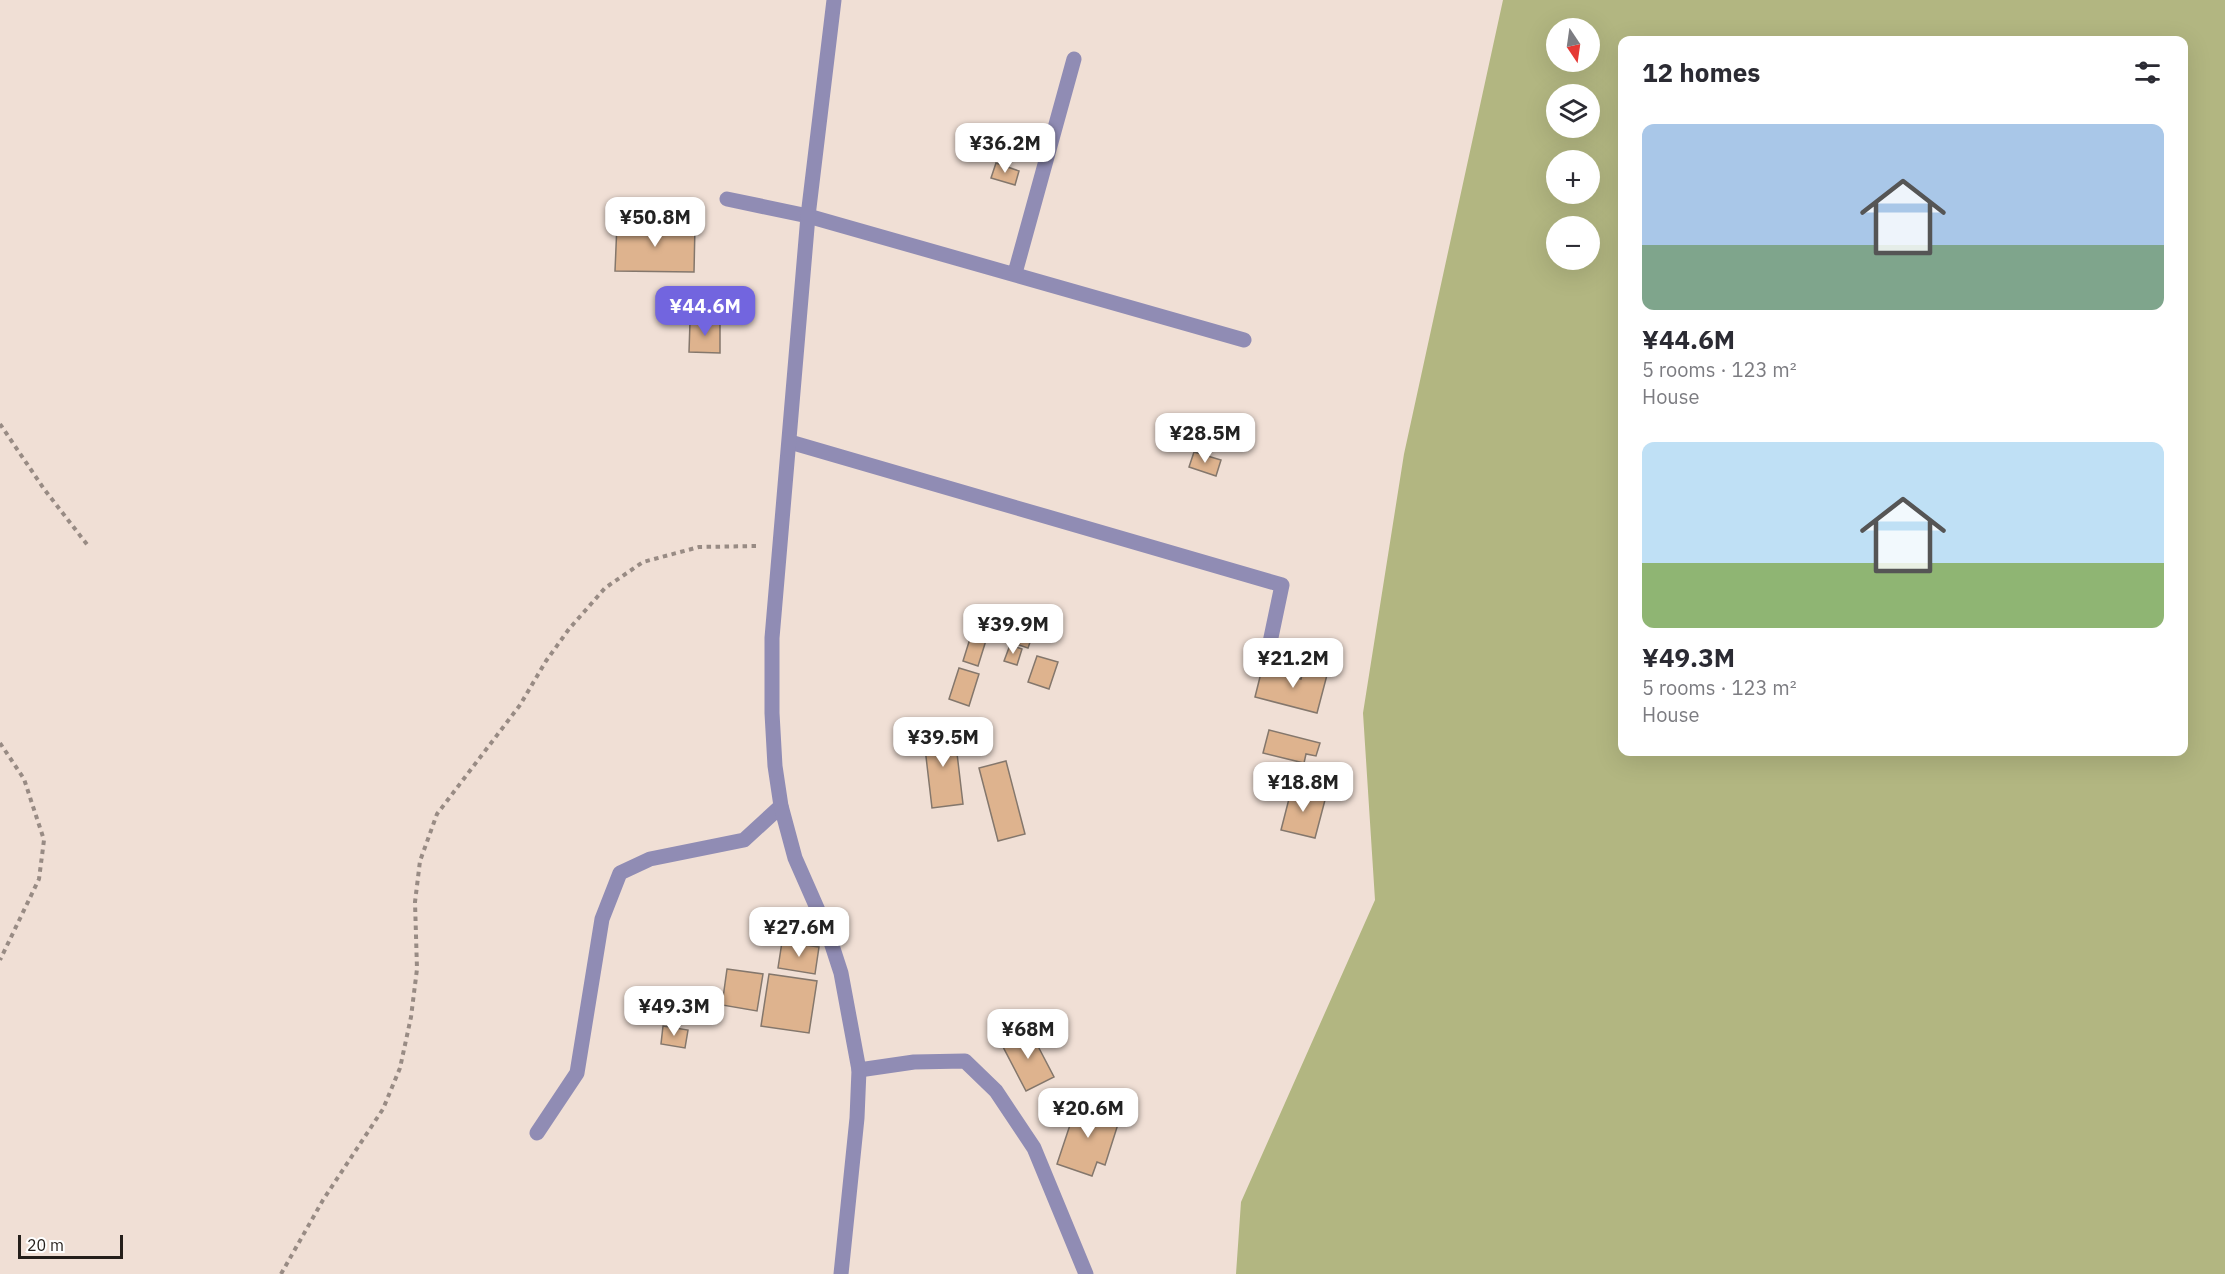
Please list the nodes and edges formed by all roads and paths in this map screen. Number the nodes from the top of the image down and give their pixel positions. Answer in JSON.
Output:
{"nodes":[{"id":1,"x":834,"y":0,"type":"edge"},
{"id":2,"x":1074,"y":59,"type":"dead end"},
{"id":3,"x":727,"y":199,"type":"dead end"},
{"id":4,"x":808,"y":216,"type":"junction"},
{"id":5,"x":1015,"y":273,"type":"junction"},
{"id":6,"x":1244,"y":340,"type":"dead end"},
{"id":7,"x":0,"y":424,"type":"edge"},
{"id":8,"x":790,"y":442,"type":"junction"},
{"id":9,"x":780,"y":546,"type":"junction"},
{"id":10,"x":89,"y":547,"type":"dead end"},
{"id":11,"x":1269,"y":647,"type":"dead end"},
{"id":12,"x":0,"y":743,"type":"edge"},
{"id":13,"x":782,"y":806,"type":"junction"},
{"id":14,"x":0,"y":960,"type":"edge"},
{"id":15,"x":860,"y":1070,"type":"junction"},
{"id":16,"x":537,"y":1133,"type":"dead end"},
{"id":17,"x":281,"y":1274,"type":"edge"},
{"id":18,"x":841,"y":1274,"type":"edge"},
{"id":19,"x":1086,"y":1274,"type":"edge"}],
"edges":[{"from":1,"to":4,"type":"street"},
{"from":2,"to":5,"type":"street"},
{"from":3,"to":4,"type":"street"},
{"from":4,"to":5,"type":"street"},
{"from":4,"to":8,"type":"street"},
{"from":5,"to":6,"type":"street"},
{"from":7,"to":10,"type":"path"},
{"from":8,"to":9,"type":"street"},
{"from":8,"to":11,"type":"street"},
{"from":9,"to":13,"type":"street"},
{"from":9,"to":17,"type":"path"},
{"from":12,"to":14,"type":"path"},
{"from":13,"to":15,"type":"street"},
{"from":13,"to":16,"type":"street"},
{"from":15,"to":18,"type":"street"},
{"from":15,"to":19,"type":"street"}]}
